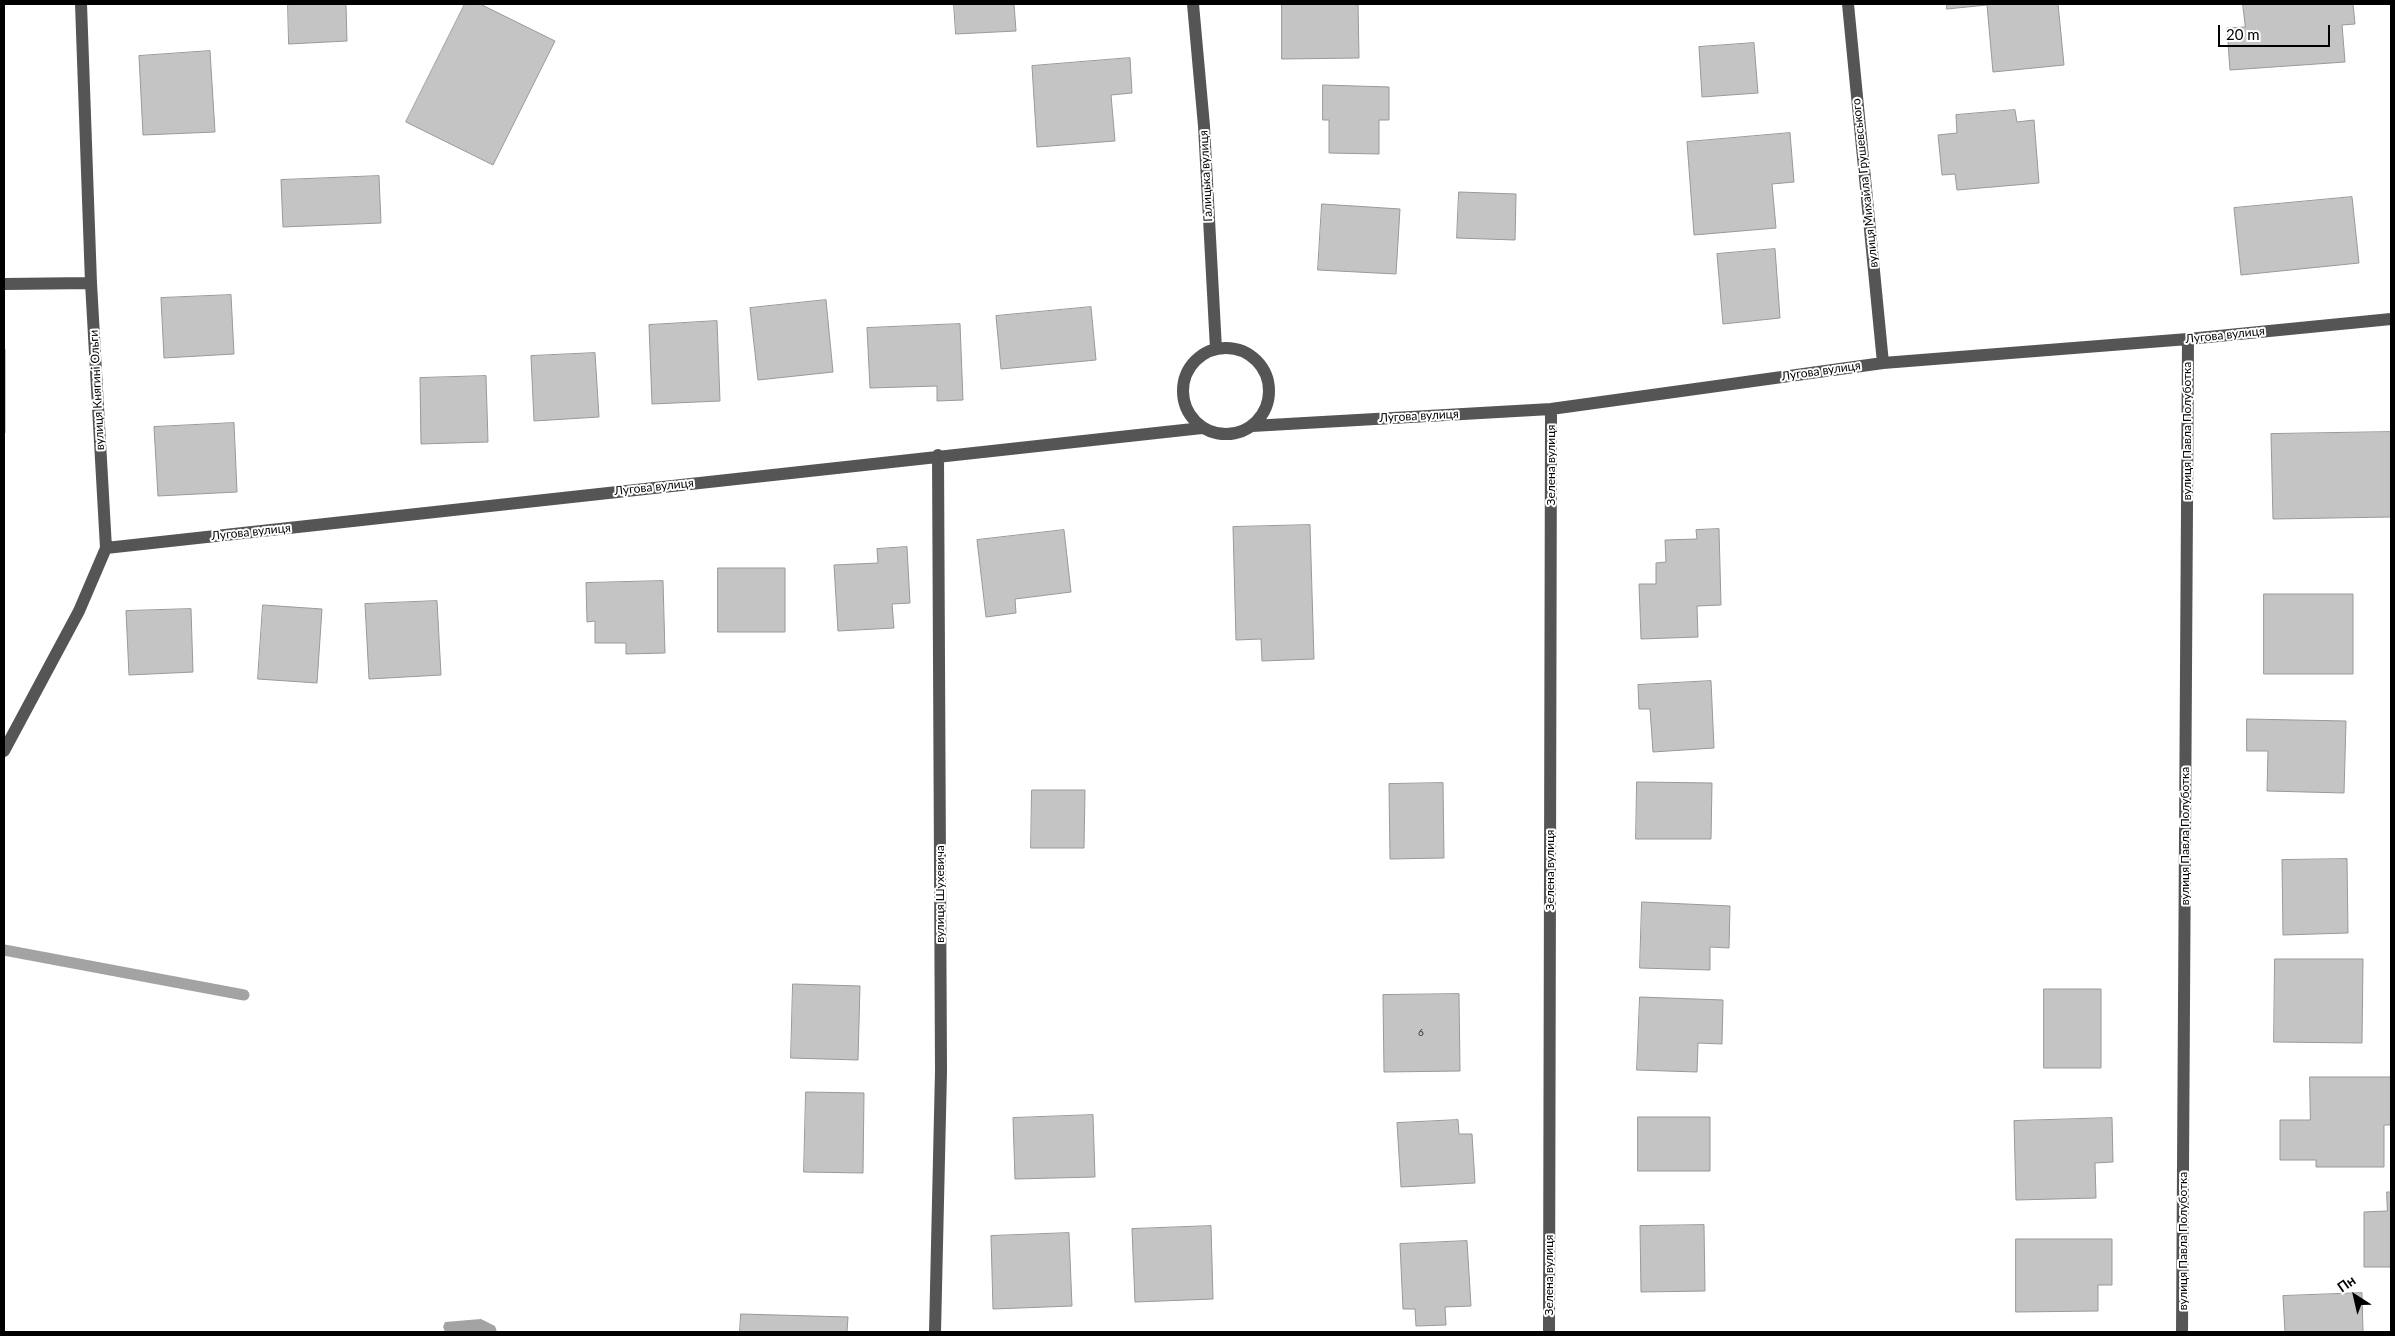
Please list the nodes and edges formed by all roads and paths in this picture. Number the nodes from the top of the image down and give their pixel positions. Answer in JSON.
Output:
{"nodes":[{"id":1,"x":81,"y":4,"type":"edge"},
{"id":2,"x":1193,"y":4,"type":"edge"},
{"id":3,"x":1848,"y":4,"type":"edge"},
{"id":4,"x":91,"y":283,"type":"junction"},
{"id":5,"x":4,"y":284,"type":"edge"},
{"id":6,"x":2391,"y":319,"type":"edge"},
{"id":7,"x":2188,"y":339,"type":"junction"},
{"id":8,"x":1216,"y":349,"type":"junction"},
{"id":9,"x":1883,"y":362,"type":"junction"},
{"id":10,"x":1551,"y":409,"type":"junction"},
{"id":11,"x":1252,"y":426,"type":"junction"},
{"id":12,"x":1202,"y":428,"type":"junction"},
{"id":13,"x":938,"y":455,"type":"junction"},
{"id":14,"x":106,"y":548,"type":"junction"},
{"id":15,"x":4,"y":752,"type":"edge"},
{"id":16,"x":935,"y":1332,"type":"edge"},
{"id":17,"x":1549,"y":1332,"type":"edge"},
{"id":18,"x":2182,"y":1332,"type":"edge"}],
"edges":[{"from":1,"to":4,"type":"street","name":"вулиця Княгині Ольги"},
{"from":2,"to":8,"type":"street","name":"Галицька вулиця"},
{"from":3,"to":9,"type":"street","name":"вулиця Михайла Грушевського"},
{"from":4,"to":5,"type":"street"},
{"from":4,"to":14,"type":"street","name":"вулиця Княгині Ольги"},
{"from":6,"to":7,"type":"street","name":"Лугова вулиця"},
{"from":7,"to":9,"type":"street","name":"Лугова вулиця"},
{"from":7,"to":18,"type":"street","name":"вулиця Павла Полуботка"},
{"from":8,"to":11,"type":"street"},
{"from":8,"to":12,"type":"street"},
{"from":9,"to":10,"type":"street","name":"Лугова вулиця"},
{"from":10,"to":11,"type":"street","name":"Лугова вулиця"},
{"from":10,"to":17,"type":"street","name":"Зелена вулиця"},
{"from":11,"to":12,"type":"street"},
{"from":12,"to":13,"type":"street","name":"Лугова вулиця"},
{"from":13,"to":14,"type":"street","name":"Лугова вулиця"},
{"from":13,"to":16,"type":"street","name":"вулиця Шухевича"},
{"from":14,"to":15,"type":"street","name":"вулиця Княгині Ольги"}]}
